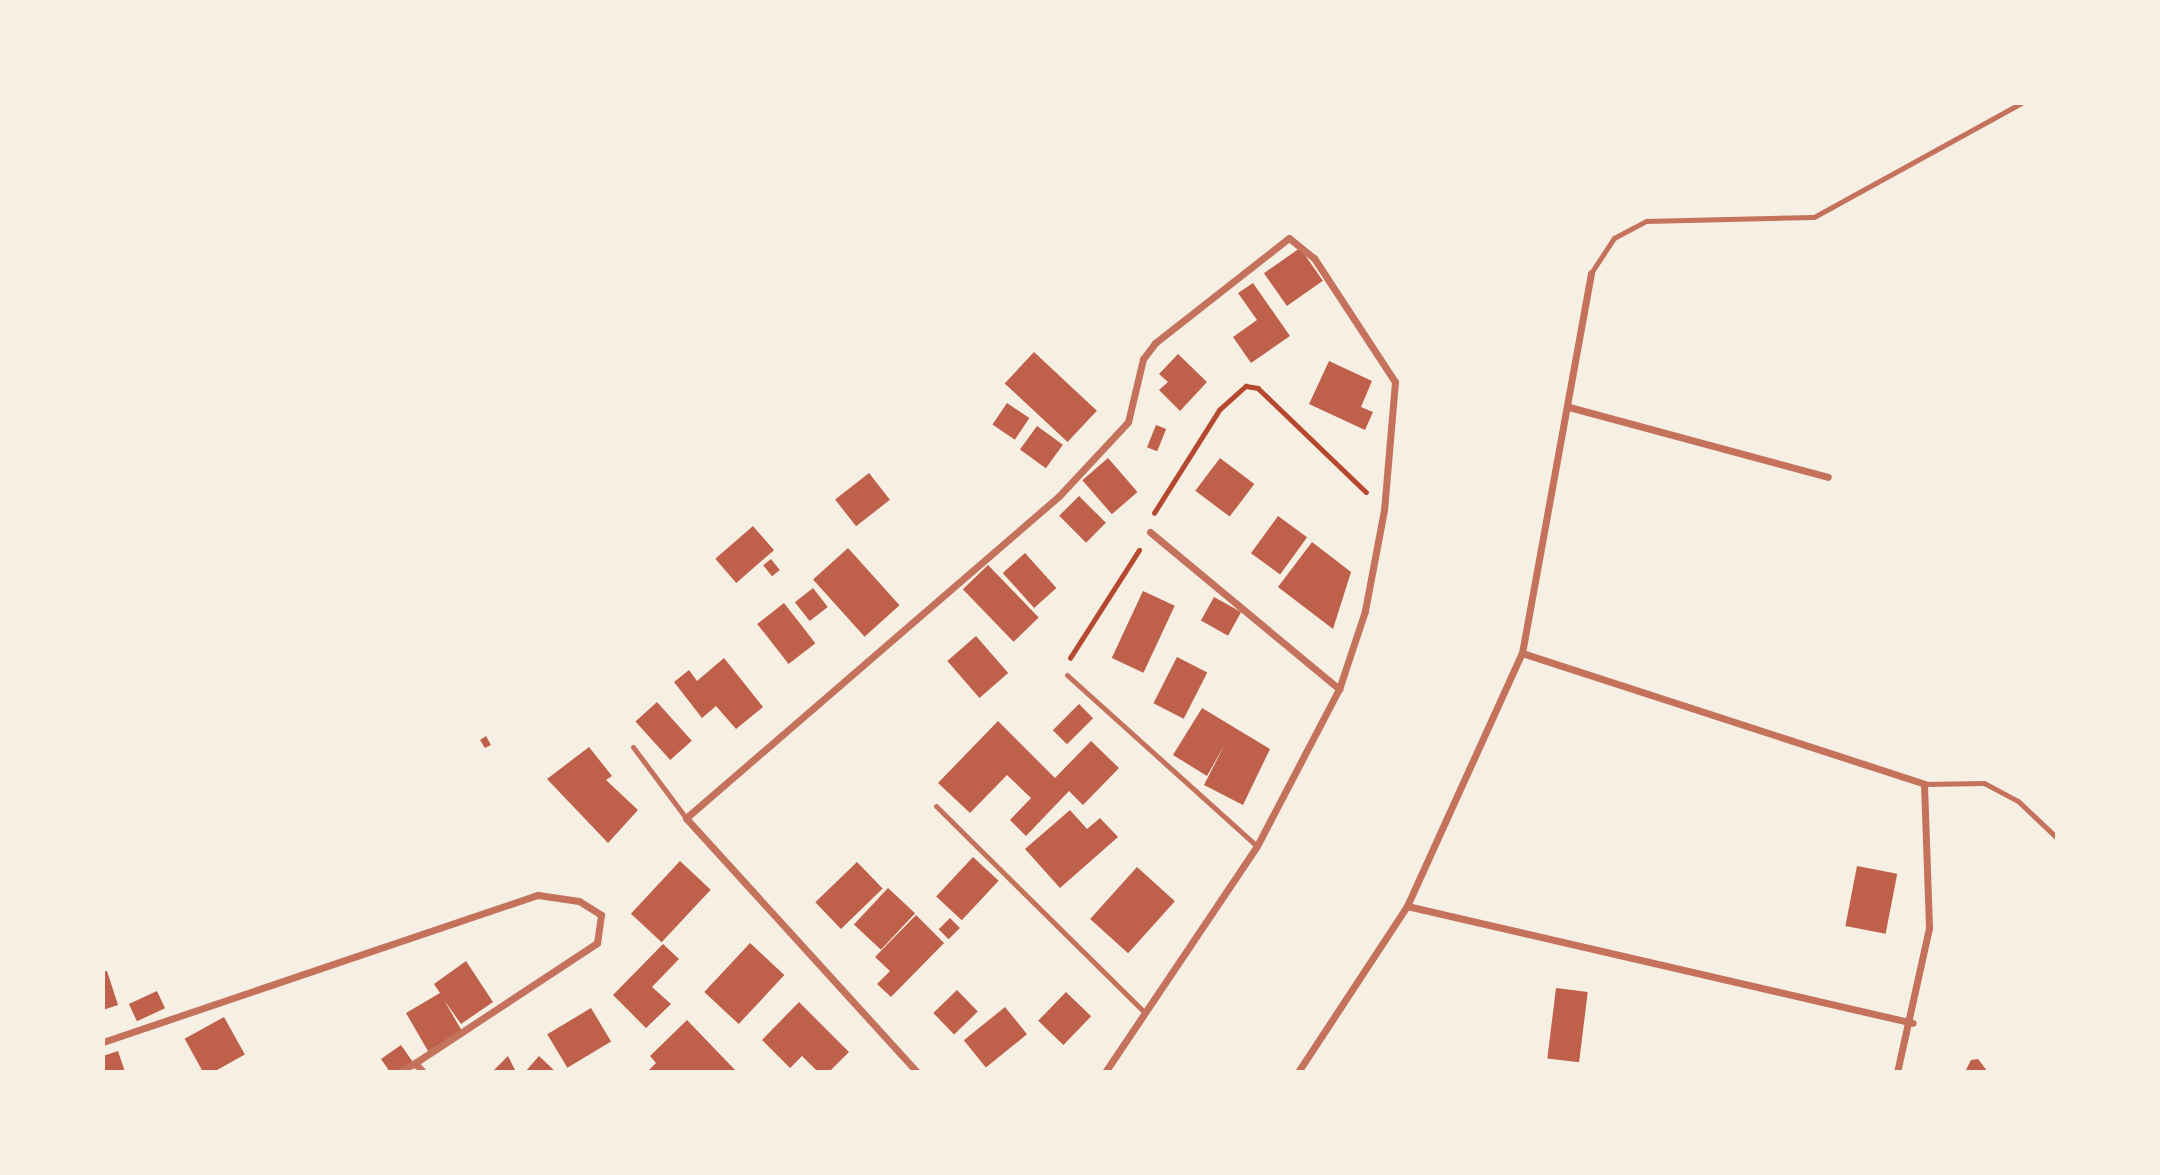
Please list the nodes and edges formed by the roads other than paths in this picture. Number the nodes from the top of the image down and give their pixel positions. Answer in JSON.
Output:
{"nodes":[{"id":1,"x":2021,"y":103,"type":"edge"},
{"id":2,"x":1591,"y":273,"type":"joint"},
{"id":3,"x":1569,"y":407,"type":"junction"},
{"id":4,"x":1828,"y":477,"type":"dead end"},
{"id":5,"x":1150,"y":532,"type":"road end"},
{"id":6,"x":1522,"y":653,"type":"junction"},
{"id":7,"x":1067,"y":675,"type":"road end"},
{"id":8,"x":1339,"y":689,"type":"junction"},
{"id":9,"x":633,"y":747,"type":"dead end"},
{"id":10,"x":1924,"y":784,"type":"junction"},
{"id":11,"x":936,"y":806,"type":"dead end"},
{"id":12,"x":686,"y":818,"type":"junction"},
{"id":13,"x":2057,"y":838,"type":"edge"},
{"id":14,"x":1257,"y":846,"type":"junction"},
{"id":15,"x":1408,"y":906,"type":"junction"},
{"id":16,"x":1145,"y":1013,"type":"junction"},
{"id":17,"x":1913,"y":1023,"type":"junction"},
{"id":18,"x":103,"y":1042,"type":"edge"},
{"id":19,"x":415,"y":1063,"type":"junction"},
{"id":20,"x":399,"y":1072,"type":"edge"},
{"id":21,"x":423,"y":1072,"type":"edge"},
{"id":22,"x":917,"y":1072,"type":"edge"},
{"id":23,"x":1105,"y":1072,"type":"edge"},
{"id":24,"x":1298,"y":1072,"type":"edge"},
{"id":25,"x":1897,"y":1072,"type":"edge"}],
"edges":[{"from":1,"to":2,"type":"lane"},
{"from":2,"to":3,"type":"street"},
{"from":3,"to":4,"type":"street"},
{"from":3,"to":6,"type":"street"},
{"from":5,"to":8,"type":"street"},
{"from":6,"to":10,"type":"street"},
{"from":6,"to":15,"type":"street"},
{"from":7,"to":14,"type":"lane"},
{"from":8,"to":12,"type":"street"},
{"from":8,"to":14,"type":"street"},
{"from":9,"to":12,"type":"lane"},
{"from":10,"to":13,"type":"lane"},
{"from":10,"to":17,"type":"street"},
{"from":11,"to":16,"type":"lane"},
{"from":12,"to":22,"type":"street"},
{"from":14,"to":16,"type":"street"},
{"from":15,"to":17,"type":"street"},
{"from":15,"to":24,"type":"street"},
{"from":16,"to":23,"type":"street"},
{"from":17,"to":25,"type":"street"},
{"from":18,"to":19,"type":"street"},
{"from":19,"to":20,"type":"street"},
{"from":19,"to":21,"type":"street"}]}
